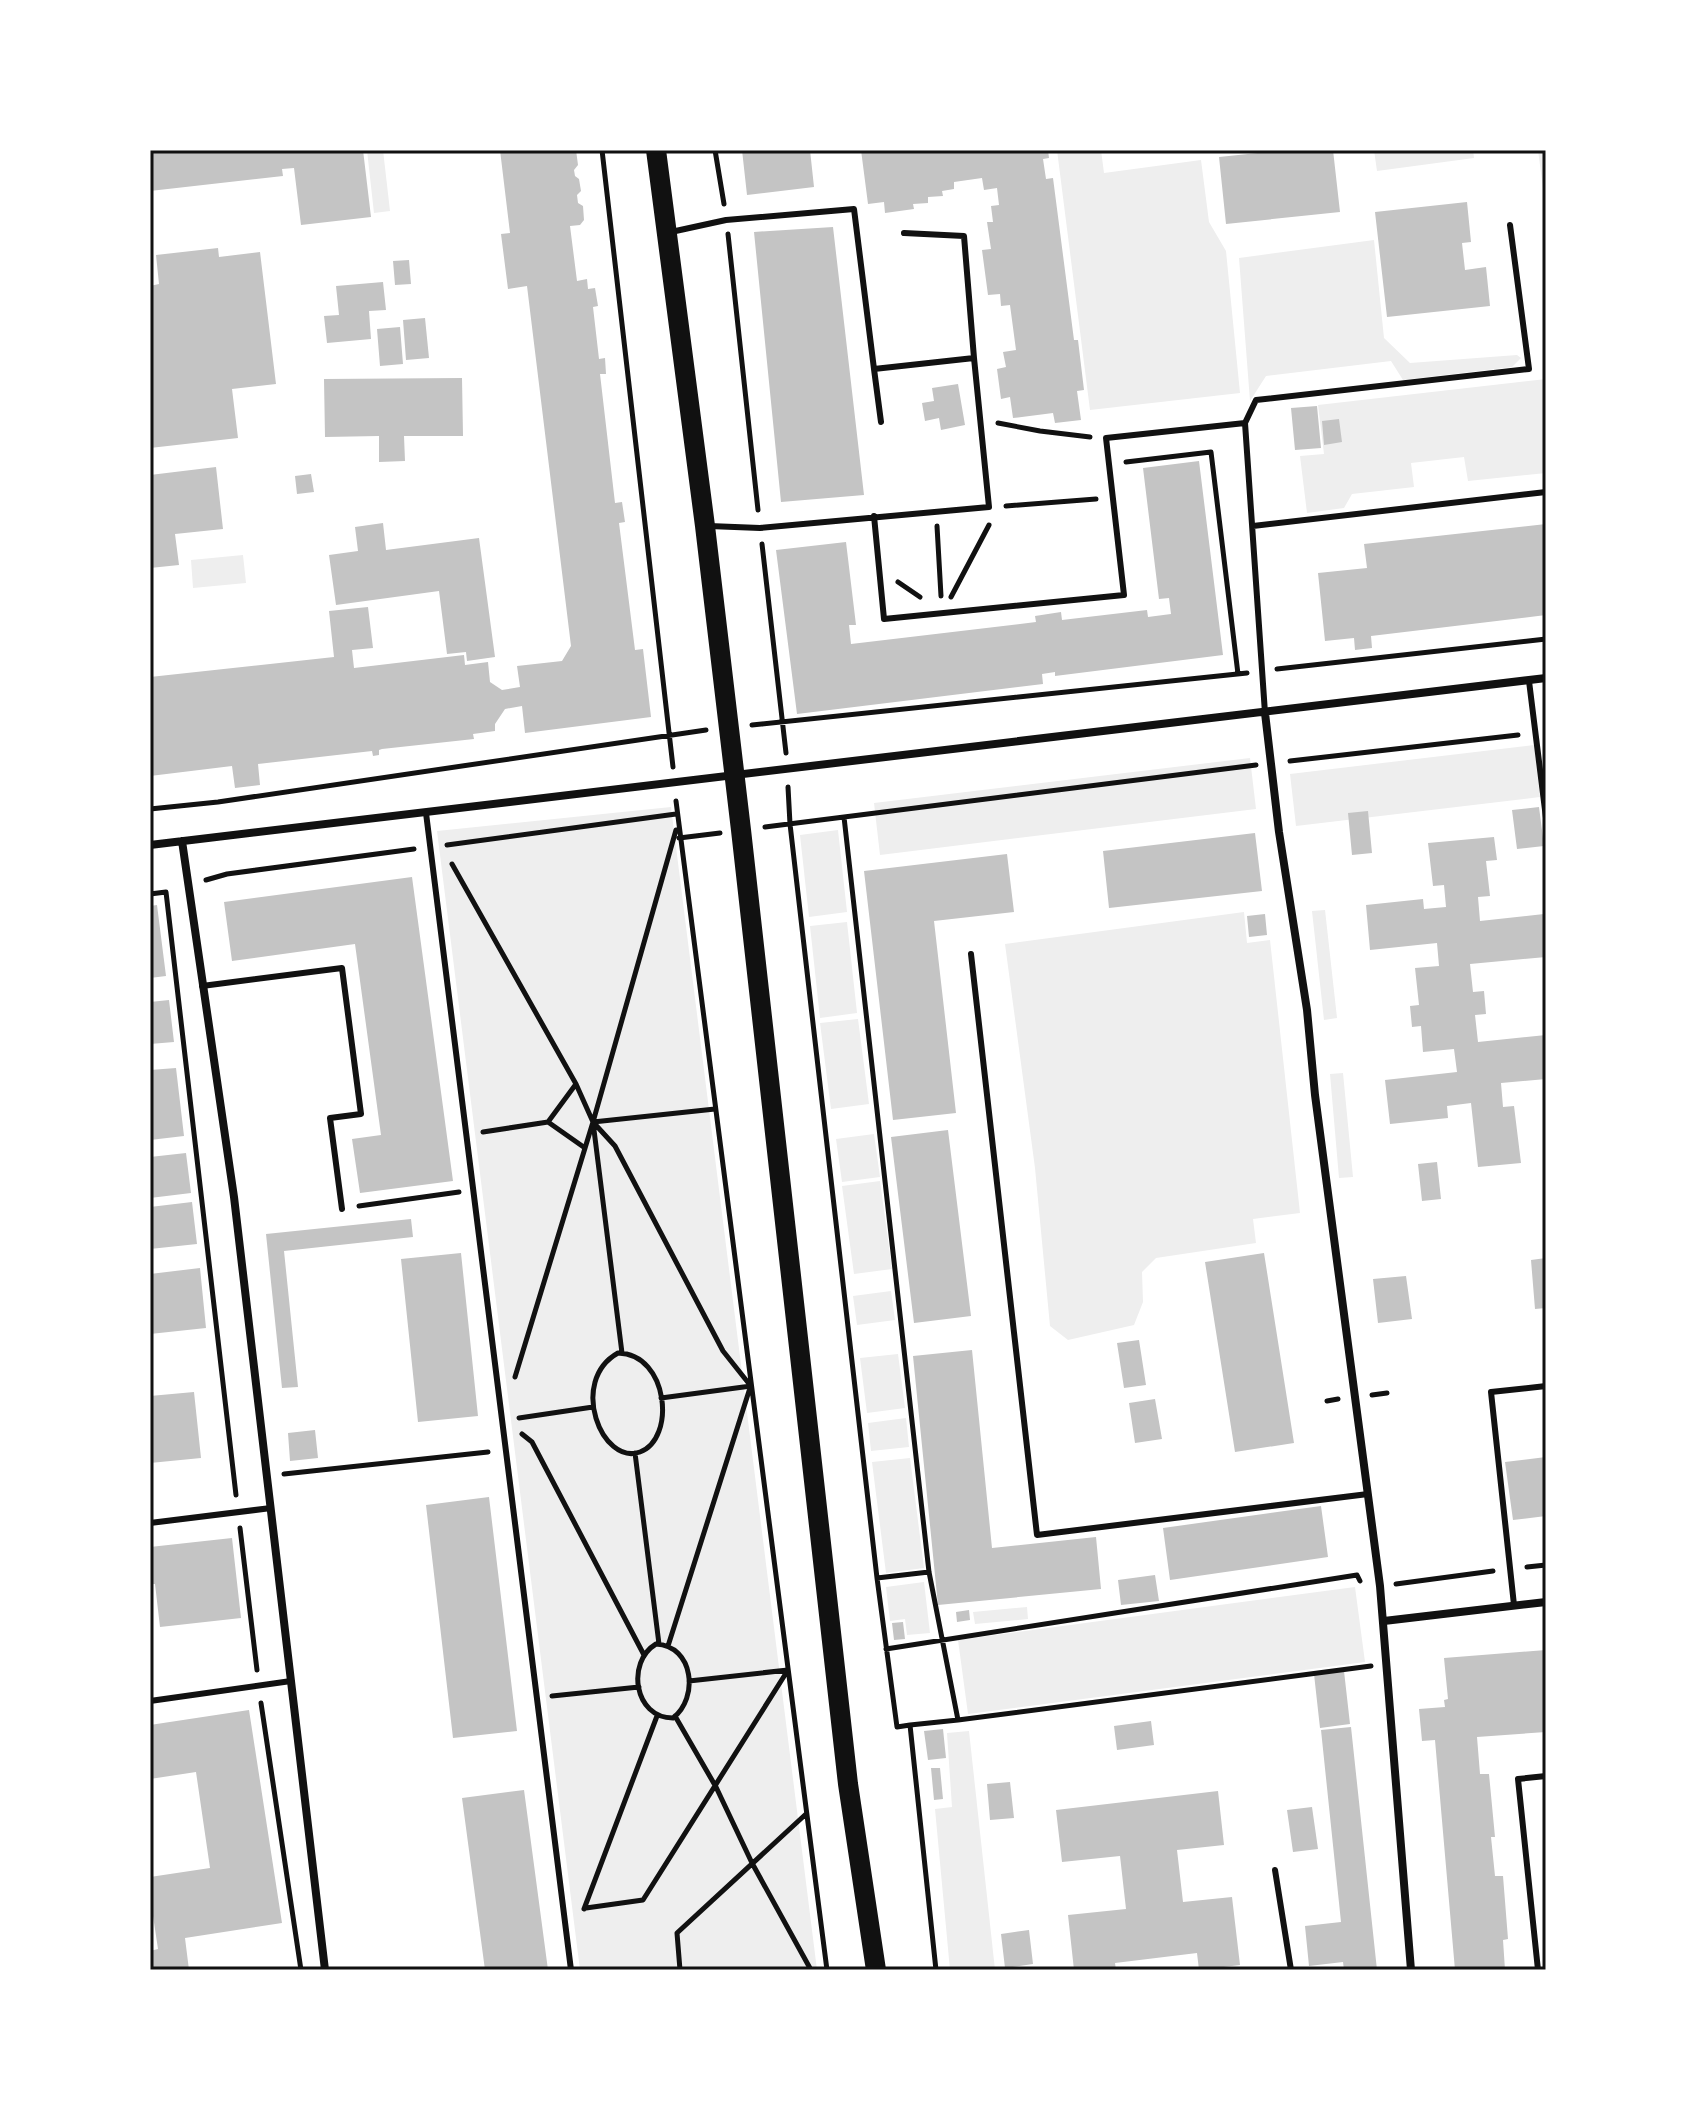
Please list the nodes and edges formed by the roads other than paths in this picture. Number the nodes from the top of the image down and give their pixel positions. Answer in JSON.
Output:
{"nodes":[{"id":1,"x":656,"y":150,"type":"edge"},
{"id":2,"x":1510,"y":225,"type":"dead end"},
{"id":3,"x":665,"y":233,"type":"junction"},
{"id":4,"x":904,"y":233,"type":"dead end"},
{"id":5,"x":974,"y":358,"type":"junction"},
{"id":6,"x":874,"y":369,"type":"junction"},
{"id":7,"x":881,"y":422,"type":"dead end"},
{"id":8,"x":1245,"y":423,"type":"junction"},
{"id":9,"x":1546,"y":492,"type":"edge"},
{"id":10,"x":874,"y":516,"type":"junction"},
{"id":11,"x":705,"y":526,"type":"junction"},
{"id":12,"x":1253,"y":526,"type":"junction"},
{"id":13,"x":1546,"y":678,"type":"edge"},
{"id":14,"x":1529,"y":681,"type":"junction"},
{"id":15,"x":1265,"y":713,"type":"junction"},
{"id":16,"x":734,"y":776,"type":"junction"},
{"id":17,"x":426,"y":813,"type":"junction"},
{"id":18,"x":1546,"y":818,"type":"edge"},
{"id":19,"x":182,"y":841,"type":"junction"},
{"id":20,"x":150,"y":845,"type":"edge"},
{"id":21,"x":971,"y":954,"type":"dead end"},
{"id":22,"x":202,"y":986,"type":"junction"},
{"id":23,"x":342,"y":1209,"type":"road end"},
{"id":24,"x":1546,"y":1386,"type":"edge"},
{"id":25,"x":1368,"y":1494,"type":"junction"},
{"id":26,"x":271,"y":1508,"type":"junction"},
{"id":27,"x":150,"y":1523,"type":"edge"},
{"id":28,"x":1546,"y":1602,"type":"edge"},
{"id":29,"x":1514,"y":1605,"type":"junction"},
{"id":30,"x":1384,"y":1621,"type":"junction"},
{"id":31,"x":291,"y":1681,"type":"junction"},
{"id":32,"x":150,"y":1701,"type":"edge"},
{"id":33,"x":1546,"y":1776,"type":"edge"},
{"id":34,"x":1275,"y":1870,"type":"dead end"},
{"id":35,"x":325,"y":1970,"type":"edge"},
{"id":36,"x":571,"y":1970,"type":"edge"},
{"id":37,"x":876,"y":1970,"type":"edge"},
{"id":38,"x":1291,"y":1970,"type":"edge"},
{"id":39,"x":1411,"y":1970,"type":"edge"},
{"id":40,"x":1538,"y":1970,"type":"edge"}],
"edges":[{"from":1,"to":3,"type":"main road"},
{"from":2,"to":8,"type":"lane"},
{"from":3,"to":6,"type":"lane"},
{"from":3,"to":11,"type":"main road"},
{"from":4,"to":5,"type":"lane"},
{"from":5,"to":6,"type":"lane"},
{"from":5,"to":10,"type":"lane"},
{"from":6,"to":7,"type":"lane"},
{"from":8,"to":10,"type":"lane"},
{"from":8,"to":12,"type":"lane"},
{"from":9,"to":12,"type":"lane"},
{"from":10,"to":11,"type":"lane"},
{"from":11,"to":16,"type":"main road"},
{"from":12,"to":15,"type":"lane"},
{"from":13,"to":14,"type":"street"},
{"from":14,"to":15,"type":"street"},
{"from":14,"to":18,"type":"lane"},
{"from":15,"to":16,"type":"street"},
{"from":15,"to":25,"type":"street"},
{"from":16,"to":17,"type":"street"},
{"from":16,"to":37,"type":"main road"},
{"from":17,"to":19,"type":"street"},
{"from":17,"to":36,"type":"lane"},
{"from":19,"to":20,"type":"street"},
{"from":19,"to":22,"type":"street"},
{"from":21,"to":25,"type":"lane"},
{"from":22,"to":23,"type":"lane"},
{"from":22,"to":26,"type":"street"},
{"from":24,"to":29,"type":"lane"},
{"from":25,"to":30,"type":"street"},
{"from":26,"to":27,"type":"lane"},
{"from":26,"to":31,"type":"street"},
{"from":28,"to":29,"type":"street"},
{"from":29,"to":30,"type":"street"},
{"from":30,"to":39,"type":"street"},
{"from":31,"to":32,"type":"lane"},
{"from":31,"to":35,"type":"street"},
{"from":33,"to":40,"type":"lane"},
{"from":34,"to":38,"type":"lane"}]}
